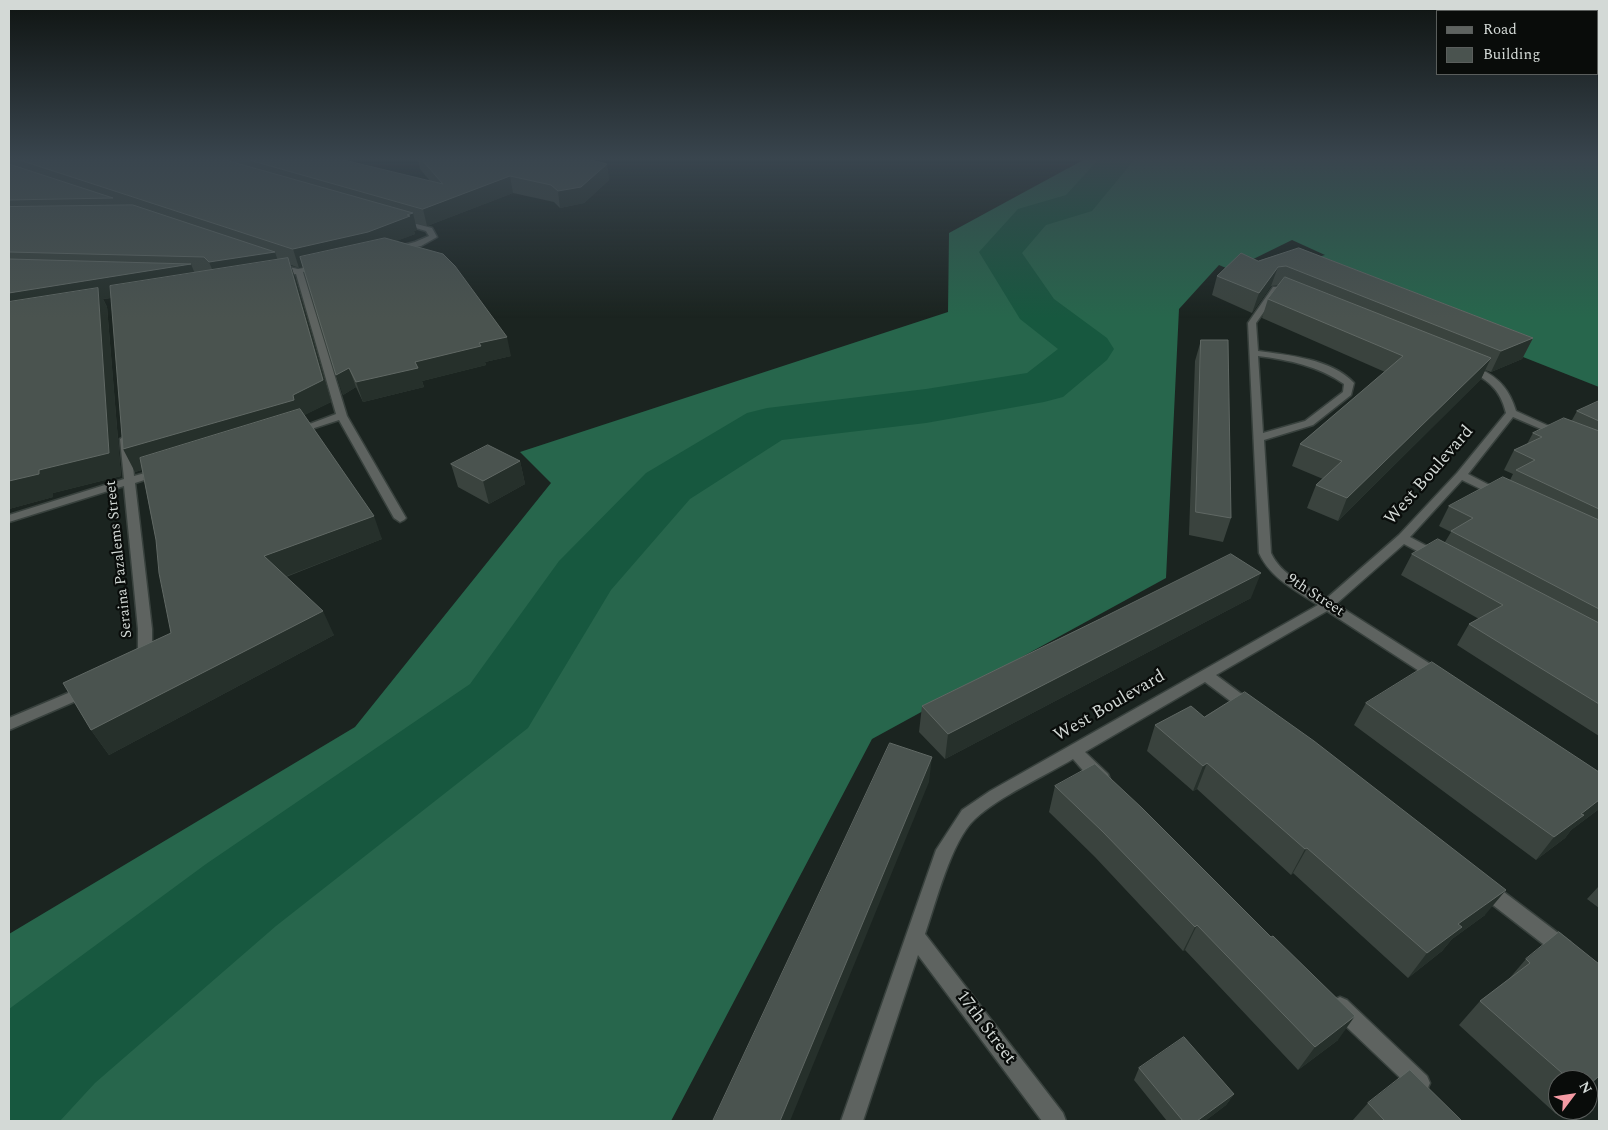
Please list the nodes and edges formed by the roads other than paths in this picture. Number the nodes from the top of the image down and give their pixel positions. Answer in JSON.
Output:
{"nodes":[{"id":1,"x":390,"y":219,"type":"edge"},
{"id":2,"x":390,"y":251,"type":"edge"},
{"id":3,"x":327,"y":265,"type":"edge"},
{"id":4,"x":281,"y":266,"type":"edge"},
{"id":5,"x":299,"y":272,"type":"junction"},
{"id":6,"x":265,"y":277,"type":"edge"},
{"id":7,"x":1280,"y":291,"type":"edge"},
{"id":8,"x":1254,"y":353,"type":"junction"},
{"id":9,"x":1458,"y":363,"type":"edge"},
{"id":10,"x":1511,"y":412,"type":"junction"},
{"id":11,"x":342,"y":416,"type":"junction"},
{"id":12,"x":124,"y":422,"type":"edge"},
{"id":13,"x":286,"y":434,"type":"edge"},
{"id":14,"x":1259,"y":438,"type":"junction"},
{"id":15,"x":1573,"y":439,"type":"edge"},
{"id":16,"x":166,"y":470,"type":"edge"},
{"id":17,"x":1461,"y":475,"type":"junction"},
{"id":18,"x":129,"y":482,"type":"junction"},
{"id":19,"x":1513,"y":500,"type":"edge"},
{"id":20,"x":400,"y":518,"type":"dead end"},
{"id":21,"x":9,"y":519,"type":"edge"},
{"id":22,"x":1403,"y":538,"type":"junction"},
{"id":23,"x":1446,"y":562,"type":"edge"},
{"id":24,"x":1327,"y":605,"type":"junction"},
{"id":25,"x":136,"y":668,"type":"edge"},
{"id":26,"x":1206,"y":674,"type":"junction"},
{"id":27,"x":100,"y":684,"type":"edge"},
{"id":28,"x":1451,"y":685,"type":"edge"},
{"id":29,"x":1261,"y":717,"type":"edge"},
{"id":30,"x":9,"y":724,"type":"edge"},
{"id":31,"x":1074,"y":751,"type":"junction"},
{"id":32,"x":1116,"y":792,"type":"edge"},
{"id":33,"x":1473,"y":880,"type":"edge"},
{"id":34,"x":916,"y":935,"type":"junction"},
{"id":35,"x":1576,"y":958,"type":"edge"},
{"id":36,"x":1331,"y":998,"type":"edge"},
{"id":37,"x":1430,"y":1094,"type":"edge"},
{"id":38,"x":852,"y":1121,"type":"edge"},
{"id":39,"x":1055,"y":1121,"type":"edge"}],
"edges":[{"from":1,"to":2,"type":"street"},
{"from":3,"to":5,"type":"street"},
{"from":4,"to":5,"type":"street"},
{"from":5,"to":6,"type":"street"},
{"from":5,"to":11,"type":"street"},
{"from":7,"to":8,"type":"street","name":"9th Street"},
{"from":8,"to":14,"type":"street","name":"9th Street"},
{"from":8,"to":14,"type":"street"},
{"from":9,"to":10,"type":"street"},
{"from":10,"to":15,"type":"street"},
{"from":10,"to":17,"type":"street","name":"West Boulevard"},
{"from":11,"to":13,"type":"street"},
{"from":11,"to":20,"type":"street"},
{"from":12,"to":18,"type":"street","name":"Seraina Pazalems Street"},
{"from":14,"to":24,"type":"street","name":"9th Street"},
{"from":16,"to":18,"type":"street"},
{"from":17,"to":19,"type":"street"},
{"from":17,"to":22,"type":"street","name":"West Boulevard"},
{"from":18,"to":21,"type":"street"},
{"from":18,"to":25,"type":"street","name":"Seraina Pazalems Street"},
{"from":22,"to":23,"type":"street"},
{"from":22,"to":24,"type":"street","name":"West Boulevard"},
{"from":24,"to":26,"type":"street","name":"West Boulevard"},
{"from":24,"to":28,"type":"street","name":"9th Street"},
{"from":26,"to":29,"type":"street"},
{"from":26,"to":31,"type":"street","name":"West Boulevard"},
{"from":27,"to":30,"type":"street"},
{"from":31,"to":32,"type":"street"},
{"from":31,"to":34,"type":"street","name":"West Boulevard"},
{"from":33,"to":35,"type":"street"},
{"from":34,"to":38,"type":"street","name":"West Boulevard"},
{"from":34,"to":39,"type":"street","name":"17th Street"},
{"from":36,"to":37,"type":"street"}]}
